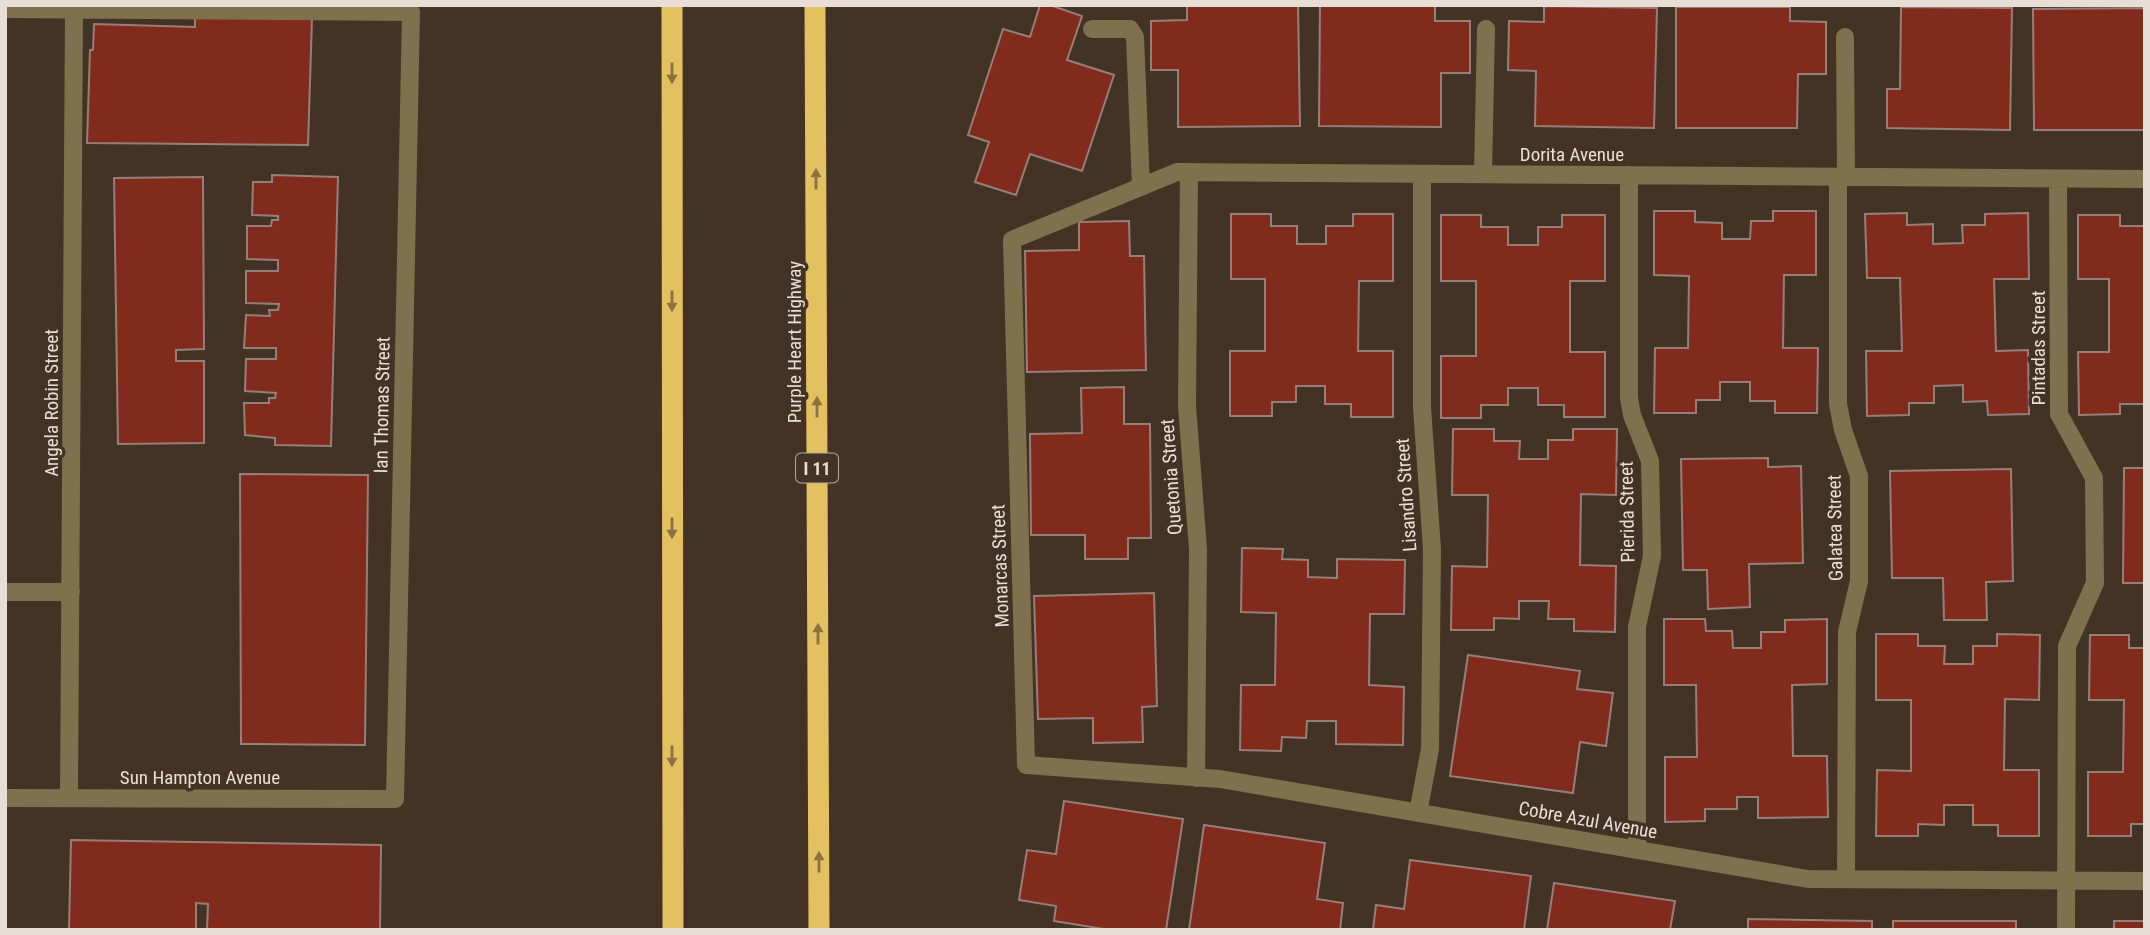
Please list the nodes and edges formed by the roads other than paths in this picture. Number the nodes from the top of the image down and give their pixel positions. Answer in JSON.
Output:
{"nodes":[{"id":1,"x":672,"y":5,"type":"edge"},
{"id":2,"x":815,"y":5,"type":"edge"},
{"id":3,"x":5,"y":9,"type":"edge"},
{"id":4,"x":74,"y":10,"type":"junction"},
{"id":5,"x":1092,"y":29,"type":"dead end"},
{"id":6,"x":1486,"y":29,"type":"dead end"},
{"id":7,"x":1845,"y":37,"type":"dead end"},
{"id":8,"x":1189,"y":172,"type":"junction"},
{"id":9,"x":1422,"y":174,"type":"junction"},
{"id":10,"x":1483,"y":174,"type":"junction"},
{"id":11,"x":1629,"y":176,"type":"junction"},
{"id":12,"x":1842,"y":177,"type":"junction"},
{"id":13,"x":2058,"y":178,"type":"junction"},
{"id":14,"x":2145,"y":179,"type":"edge"},
{"id":15,"x":1141,"y":187,"type":"junction"},
{"id":16,"x":1012,"y":240,"type":"joint"},
{"id":17,"x":5,"y":592,"type":"edge"},
{"id":18,"x":71,"y":592,"type":"junction"},
{"id":19,"x":1026,"y":765,"type":"joint"},
{"id":20,"x":1196,"y":778,"type":"junction"},
{"id":21,"x":69,"y":797,"type":"junction"},
{"id":22,"x":5,"y":799,"type":"edge"},
{"id":23,"x":395,"y":799,"type":"joint"},
{"id":24,"x":1418,"y":813,"type":"junction"},
{"id":25,"x":1637,"y":850,"type":"junction"},
{"id":26,"x":1846,"y":879,"type":"junction"},
{"id":27,"x":2066,"y":881,"type":"junction"},
{"id":28,"x":2145,"y":881,"type":"edge"},
{"id":29,"x":673,"y":930,"type":"edge"},
{"id":30,"x":819,"y":930,"type":"edge"},
{"id":31,"x":2066,"y":930,"type":"edge"}],
"edges":[{"from":1,"to":29,"type":"highway","one_way":true},
{"from":30,"to":2,"type":"highway","name":"Purple Heart Highway","number":"I 11","one_way":true},
{"from":3,"to":4,"type":"street"},
{"from":4,"to":18,"type":"street","name":"Angela Robin Street"},
{"from":4,"to":23,"type":"street","name":"Ian Thomas Street"},
{"from":5,"to":15,"type":"street"},
{"from":6,"to":10,"type":"street"},
{"from":7,"to":12,"type":"street","name":"Galatea Street"},
{"from":8,"to":9,"type":"street","name":"Dorita Avenue"},
{"from":8,"to":15,"type":"street","name":"Dorita Avenue"},
{"from":8,"to":20,"type":"street","name":"Quetonia Street"},
{"from":9,"to":10,"type":"street","name":"Dorita Avenue"},
{"from":9,"to":24,"type":"street","name":"Lisandro Street"},
{"from":10,"to":11,"type":"street","name":"Dorita Avenue"},
{"from":11,"to":12,"type":"street","name":"Dorita Avenue"},
{"from":11,"to":25,"type":"street","name":"Pierida Street"},
{"from":12,"to":13,"type":"street","name":"Dorita Avenue"},
{"from":12,"to":26,"type":"street","name":"Galatea Street"},
{"from":13,"to":14,"type":"street","name":"Dorita Avenue"},
{"from":13,"to":27,"type":"street","name":"Pintadas Street"},
{"from":15,"to":16,"type":"street","name":"Dorita Avenue"},
{"from":16,"to":19,"type":"street","name":"Monarcas Street"},
{"from":17,"to":18,"type":"street"},
{"from":18,"to":21,"type":"street","name":"Angela Robin Street"},
{"from":19,"to":20,"type":"street","name":"Cobre Azul Avenue"},
{"from":20,"to":24,"type":"street","name":"Cobre Azul Avenue"},
{"from":21,"to":22,"type":"street","name":"Sun Hampton Avenue"},
{"from":21,"to":23,"type":"street","name":"Sun Hampton Avenue"},
{"from":24,"to":25,"type":"street","name":"Cobre Azul Avenue"},
{"from":25,"to":26,"type":"street","name":"Cobre Azul Avenue"},
{"from":26,"to":27,"type":"street","name":"Cobre Azul Avenue"},
{"from":27,"to":28,"type":"street","name":"Cobre Azul Avenue"},
{"from":27,"to":31,"type":"street","name":"Pintadas Street"}]}
